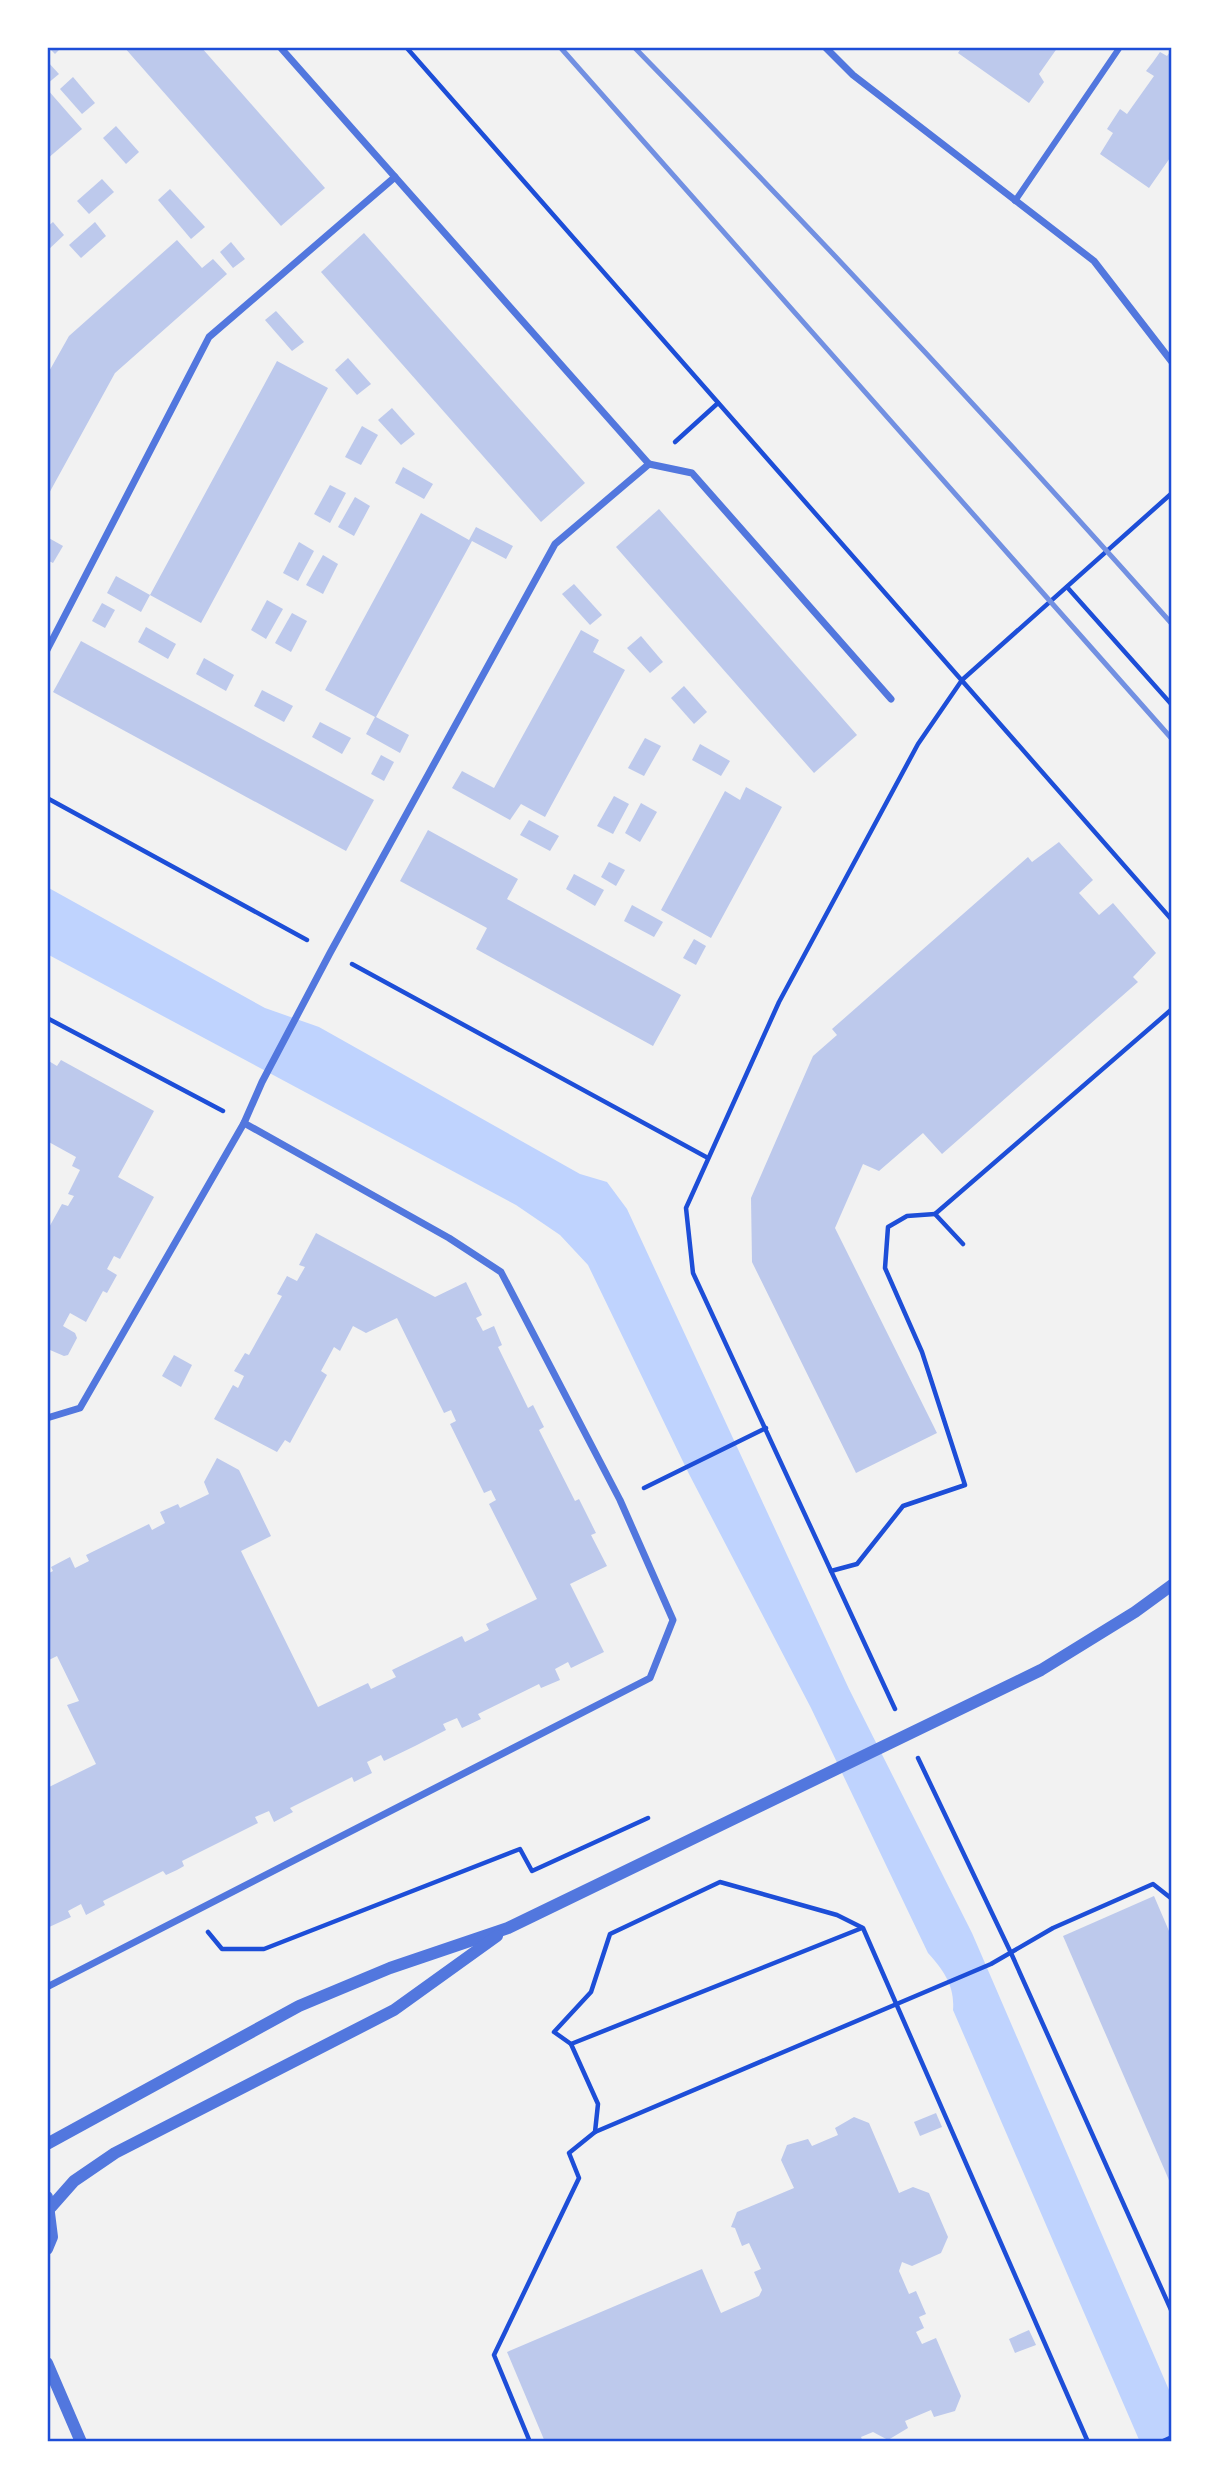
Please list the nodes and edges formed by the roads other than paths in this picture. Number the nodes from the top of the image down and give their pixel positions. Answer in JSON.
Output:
{"nodes":[{"id":1,"x":280,"y":47,"type":"edge"},
{"id":2,"x":825,"y":47,"type":"edge"},
{"id":3,"x":1120,"y":47,"type":"edge"},
{"id":4,"x":394,"y":177,"type":"junction"},
{"id":5,"x":1014,"y":201,"type":"junction"},
{"id":6,"x":1172,"y":362,"type":"edge"},
{"id":7,"x":649,"y":464,"type":"junction"},
{"id":8,"x":47,"y":650,"type":"edge"},
{"id":9,"x":891,"y":699,"type":"dead end"},
{"id":10,"x":244,"y":1123,"type":"junction"},
{"id":11,"x":47,"y":1418,"type":"edge"},
{"id":12,"x":1172,"y":1584,"type":"edge"},
{"id":13,"x":508,"y":1928,"type":"junction"},
{"id":14,"x":47,"y":1987,"type":"edge"},
{"id":15,"x":47,"y":2144,"type":"edge"},
{"id":16,"x":49,"y":2202,"type":"edge"},
{"id":17,"x":47,"y":2249,"type":"edge"},
{"id":18,"x":47,"y":2363,"type":"edge"},
{"id":19,"x":80,"y":2442,"type":"edge"}],
"edges":[{"from":1,"to":4,"type":"street"},
{"from":2,"to":5,"type":"street"},
{"from":3,"to":5,"type":"street"},
{"from":4,"to":7,"type":"street"},
{"from":4,"to":8,"type":"street"},
{"from":5,"to":6,"type":"street"},
{"from":7,"to":9,"type":"street"},
{"from":7,"to":10,"type":"street"},
{"from":10,"to":11,"type":"street"},
{"from":10,"to":14,"type":"street"},
{"from":12,"to":13,"type":"street"},
{"from":13,"to":15,"type":"street"},
{"from":13,"to":16,"type":"street"},
{"from":16,"to":17,"type":"street"},
{"from":18,"to":19,"type":"street"}]}
